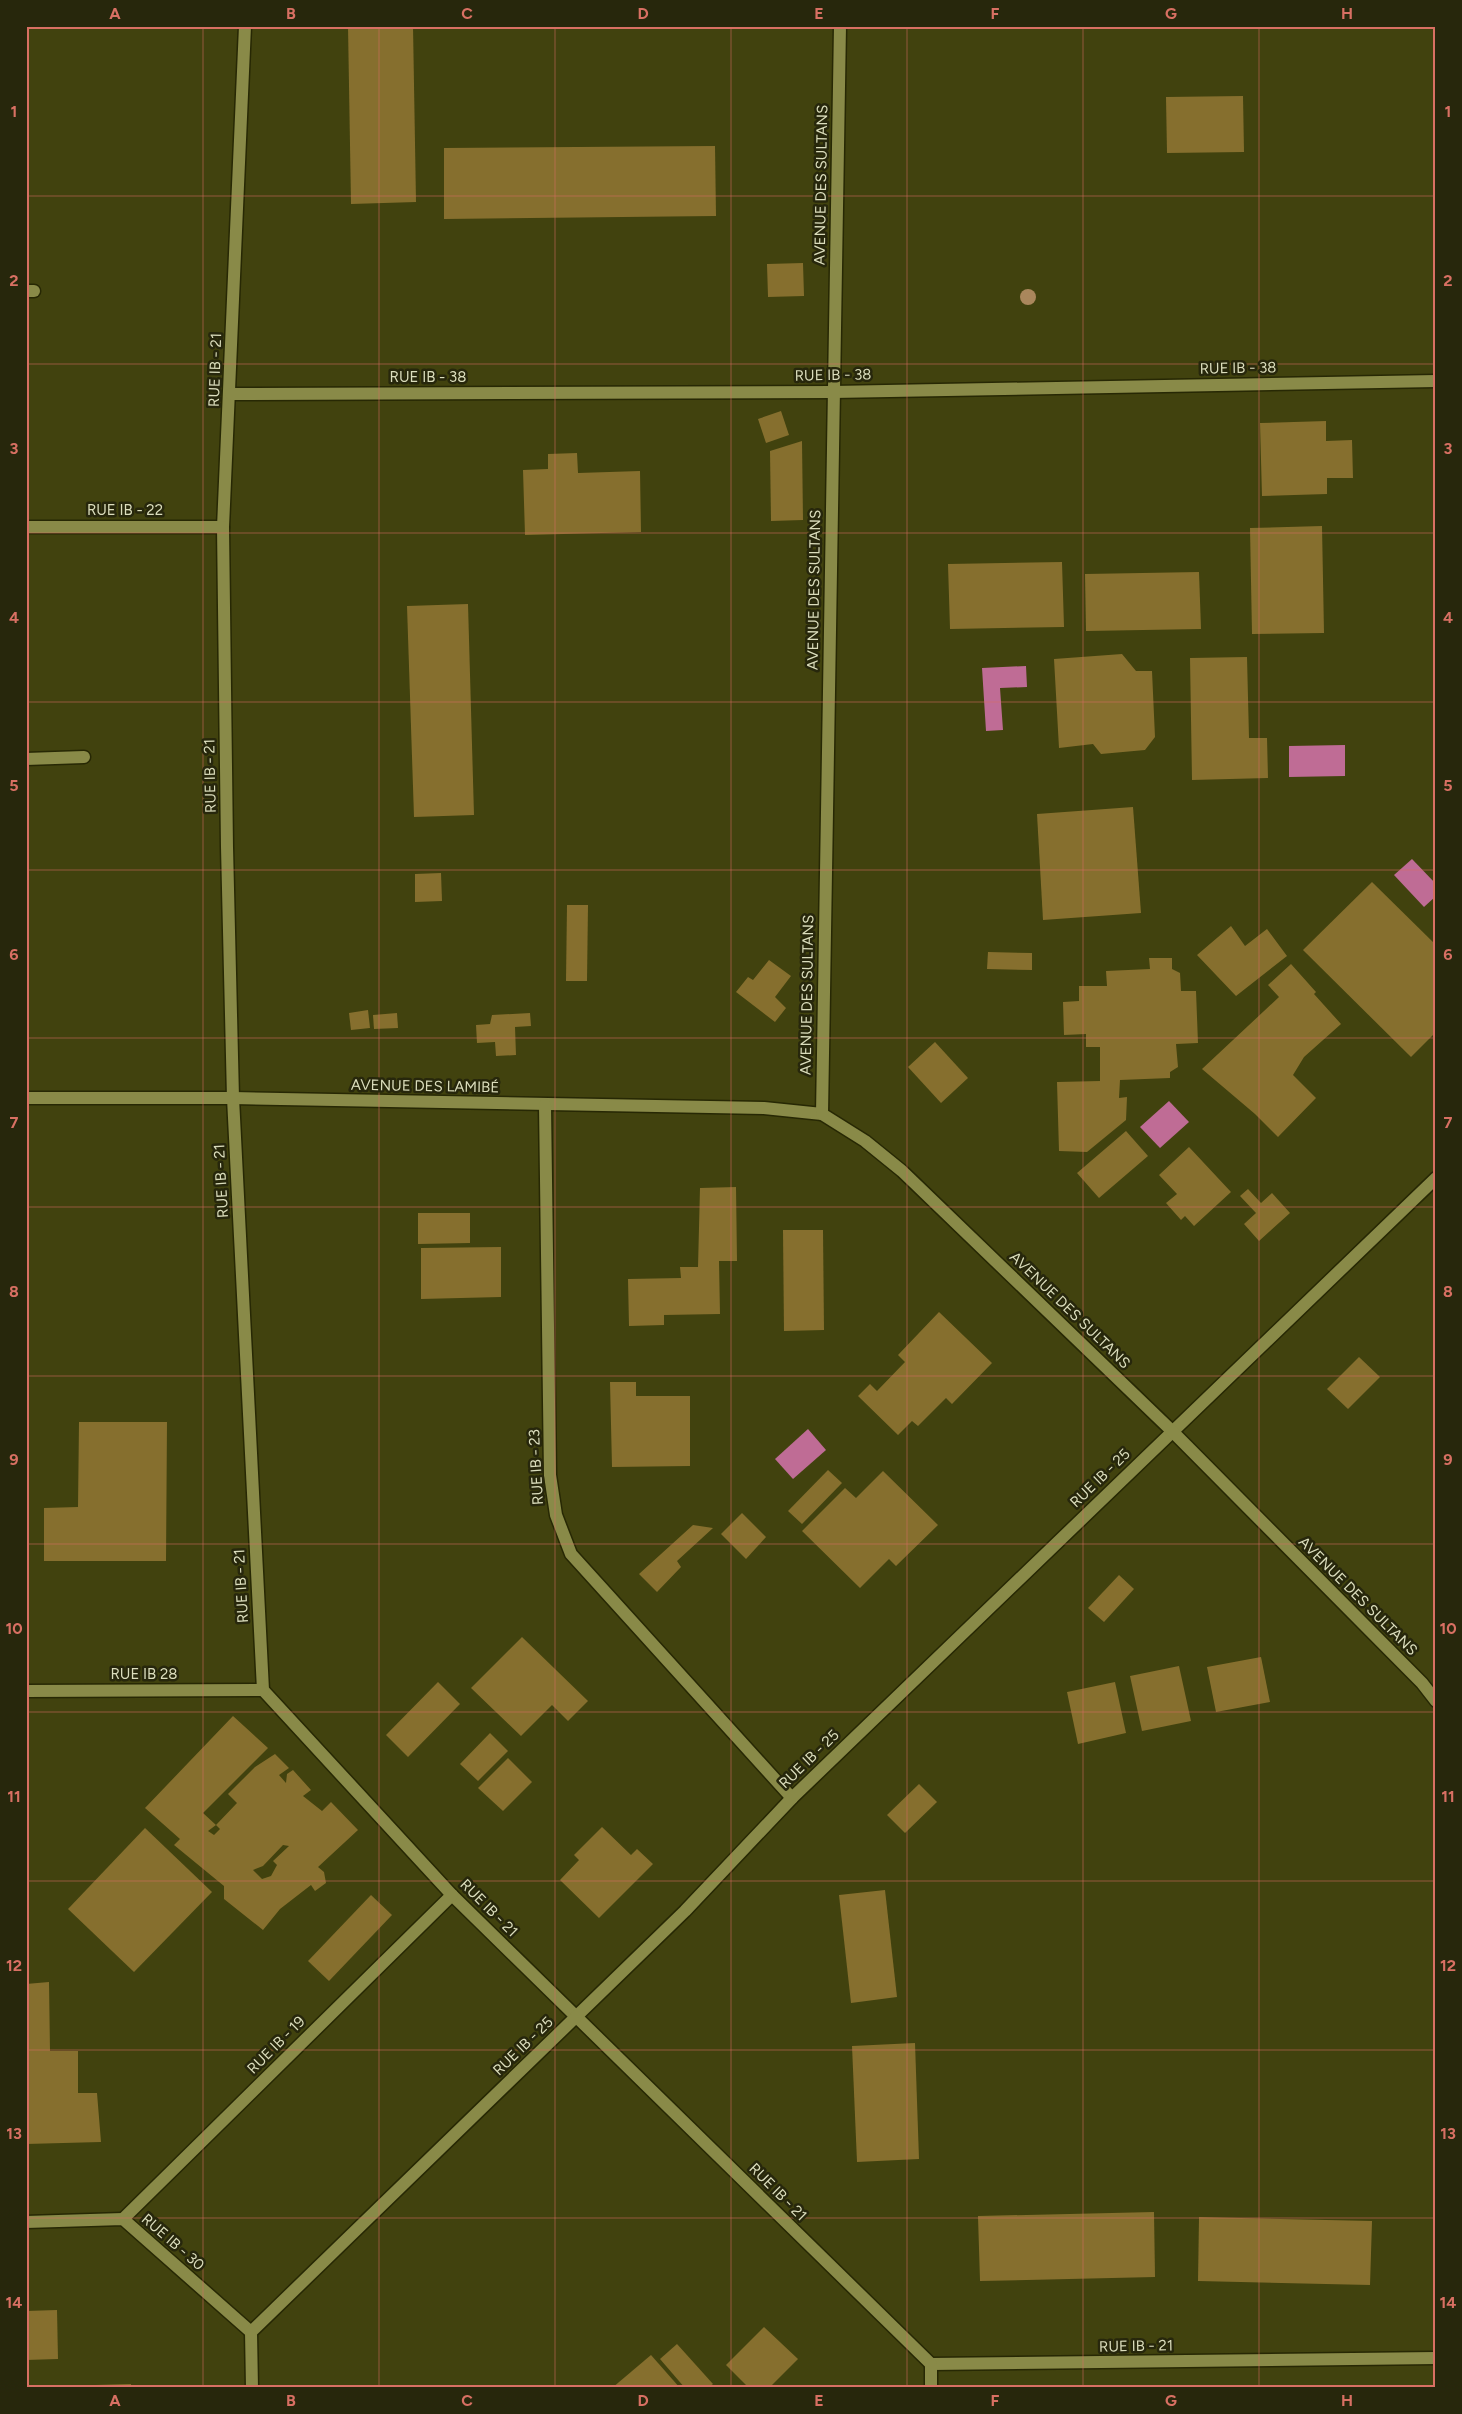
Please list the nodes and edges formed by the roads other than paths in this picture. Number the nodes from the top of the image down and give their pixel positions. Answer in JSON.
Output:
{"nodes":[{"id":1,"x":245,"y":26,"type":"edge"},
{"id":2,"x":840,"y":26,"type":"edge"},
{"id":3,"x":1436,"y":381,"type":"edge"},
{"id":4,"x":833,"y":392,"type":"junction"},
{"id":5,"x":231,"y":394,"type":"junction"},
{"id":6,"x":26,"y":526,"type":"edge"},
{"id":7,"x":223,"y":527,"type":"junction"},
{"id":8,"x":84,"y":757,"type":"dead end"},
{"id":9,"x":26,"y":759,"type":"edge"},
{"id":10,"x":26,"y":1098,"type":"edge"},
{"id":11,"x":233,"y":1098,"type":"junction"},
{"id":12,"x":545,"y":1105,"type":"junction"},
{"id":13,"x":822,"y":1114,"type":"junction"},
{"id":14,"x":1436,"y":1178,"type":"edge"},
{"id":15,"x":1172,"y":1431,"type":"junction"},
{"id":16,"x":263,"y":1690,"type":"junction"},
{"id":17,"x":26,"y":1691,"type":"edge"},
{"id":18,"x":1436,"y":1700,"type":"edge"},
{"id":19,"x":792,"y":1798,"type":"junction"},
{"id":20,"x":452,"y":1894,"type":"junction"},
{"id":21,"x":577,"y":2016,"type":"junction"},
{"id":22,"x":123,"y":2219,"type":"junction"},
{"id":23,"x":26,"y":2222,"type":"edge"},
{"id":24,"x":251,"y":2332,"type":"junction"},
{"id":25,"x":1436,"y":2358,"type":"edge"},
{"id":26,"x":931,"y":2364,"type":"junction"},
{"id":27,"x":252,"y":2388,"type":"edge"},
{"id":28,"x":931,"y":2388,"type":"edge"}],
"edges":[{"from":1,"to":5,"type":"street","name":"RUE IB - 21"},
{"from":2,"to":4,"type":"street","name":"AVENUE DES SULTANS"},
{"from":3,"to":4,"type":"street","name":"RUE IB - 38"},
{"from":4,"to":5,"type":"street","name":"RUE IB - 38"},
{"from":4,"to":13,"type":"street","name":"AVENUE DES SULTANS"},
{"from":5,"to":7,"type":"street","name":"RUE IB - 21"},
{"from":6,"to":7,"type":"street","name":"RUE IB - 22"},
{"from":7,"to":11,"type":"street","name":"RUE IB - 21"},
{"from":8,"to":9,"type":"street"},
{"from":10,"to":11,"type":"street","name":"AVENUE DES LAMIBÉ"},
{"from":11,"to":12,"type":"street","name":"AVENUE DES LAMIBÉ"},
{"from":11,"to":16,"type":"street","name":"RUE IB - 21"},
{"from":12,"to":13,"type":"street","name":"AVENUE DES LAMIBÉ"},
{"from":12,"to":19,"type":"street","name":"RUE IB - 23"},
{"from":13,"to":15,"type":"street","name":"AVENUE DES SULTANS"},
{"from":14,"to":15,"type":"street","name":"RUE IB - 25"},
{"from":15,"to":18,"type":"street","name":"AVENUE DES SULTANS"},
{"from":15,"to":19,"type":"street","name":"RUE IB - 25"},
{"from":16,"to":17,"type":"street","name":"RUE IB 28"},
{"from":16,"to":20,"type":"street","name":"RUE IB - 21"},
{"from":19,"to":21,"type":"street","name":"RUE IB - 25"},
{"from":20,"to":21,"type":"street","name":"RUE IB - 21"},
{"from":20,"to":22,"type":"street","name":"RUE IB - 19"},
{"from":21,"to":24,"type":"street","name":"RUE IB - 25"},
{"from":21,"to":26,"type":"street","name":"RUE IB - 21"},
{"from":22,"to":23,"type":"street","name":"RUE IB - 30"},
{"from":22,"to":24,"type":"street","name":"RUE IB - 30"},
{"from":24,"to":27,"type":"street"},
{"from":25,"to":26,"type":"street","name":"RUE IB - 21"},
{"from":26,"to":28,"type":"street"}]}
